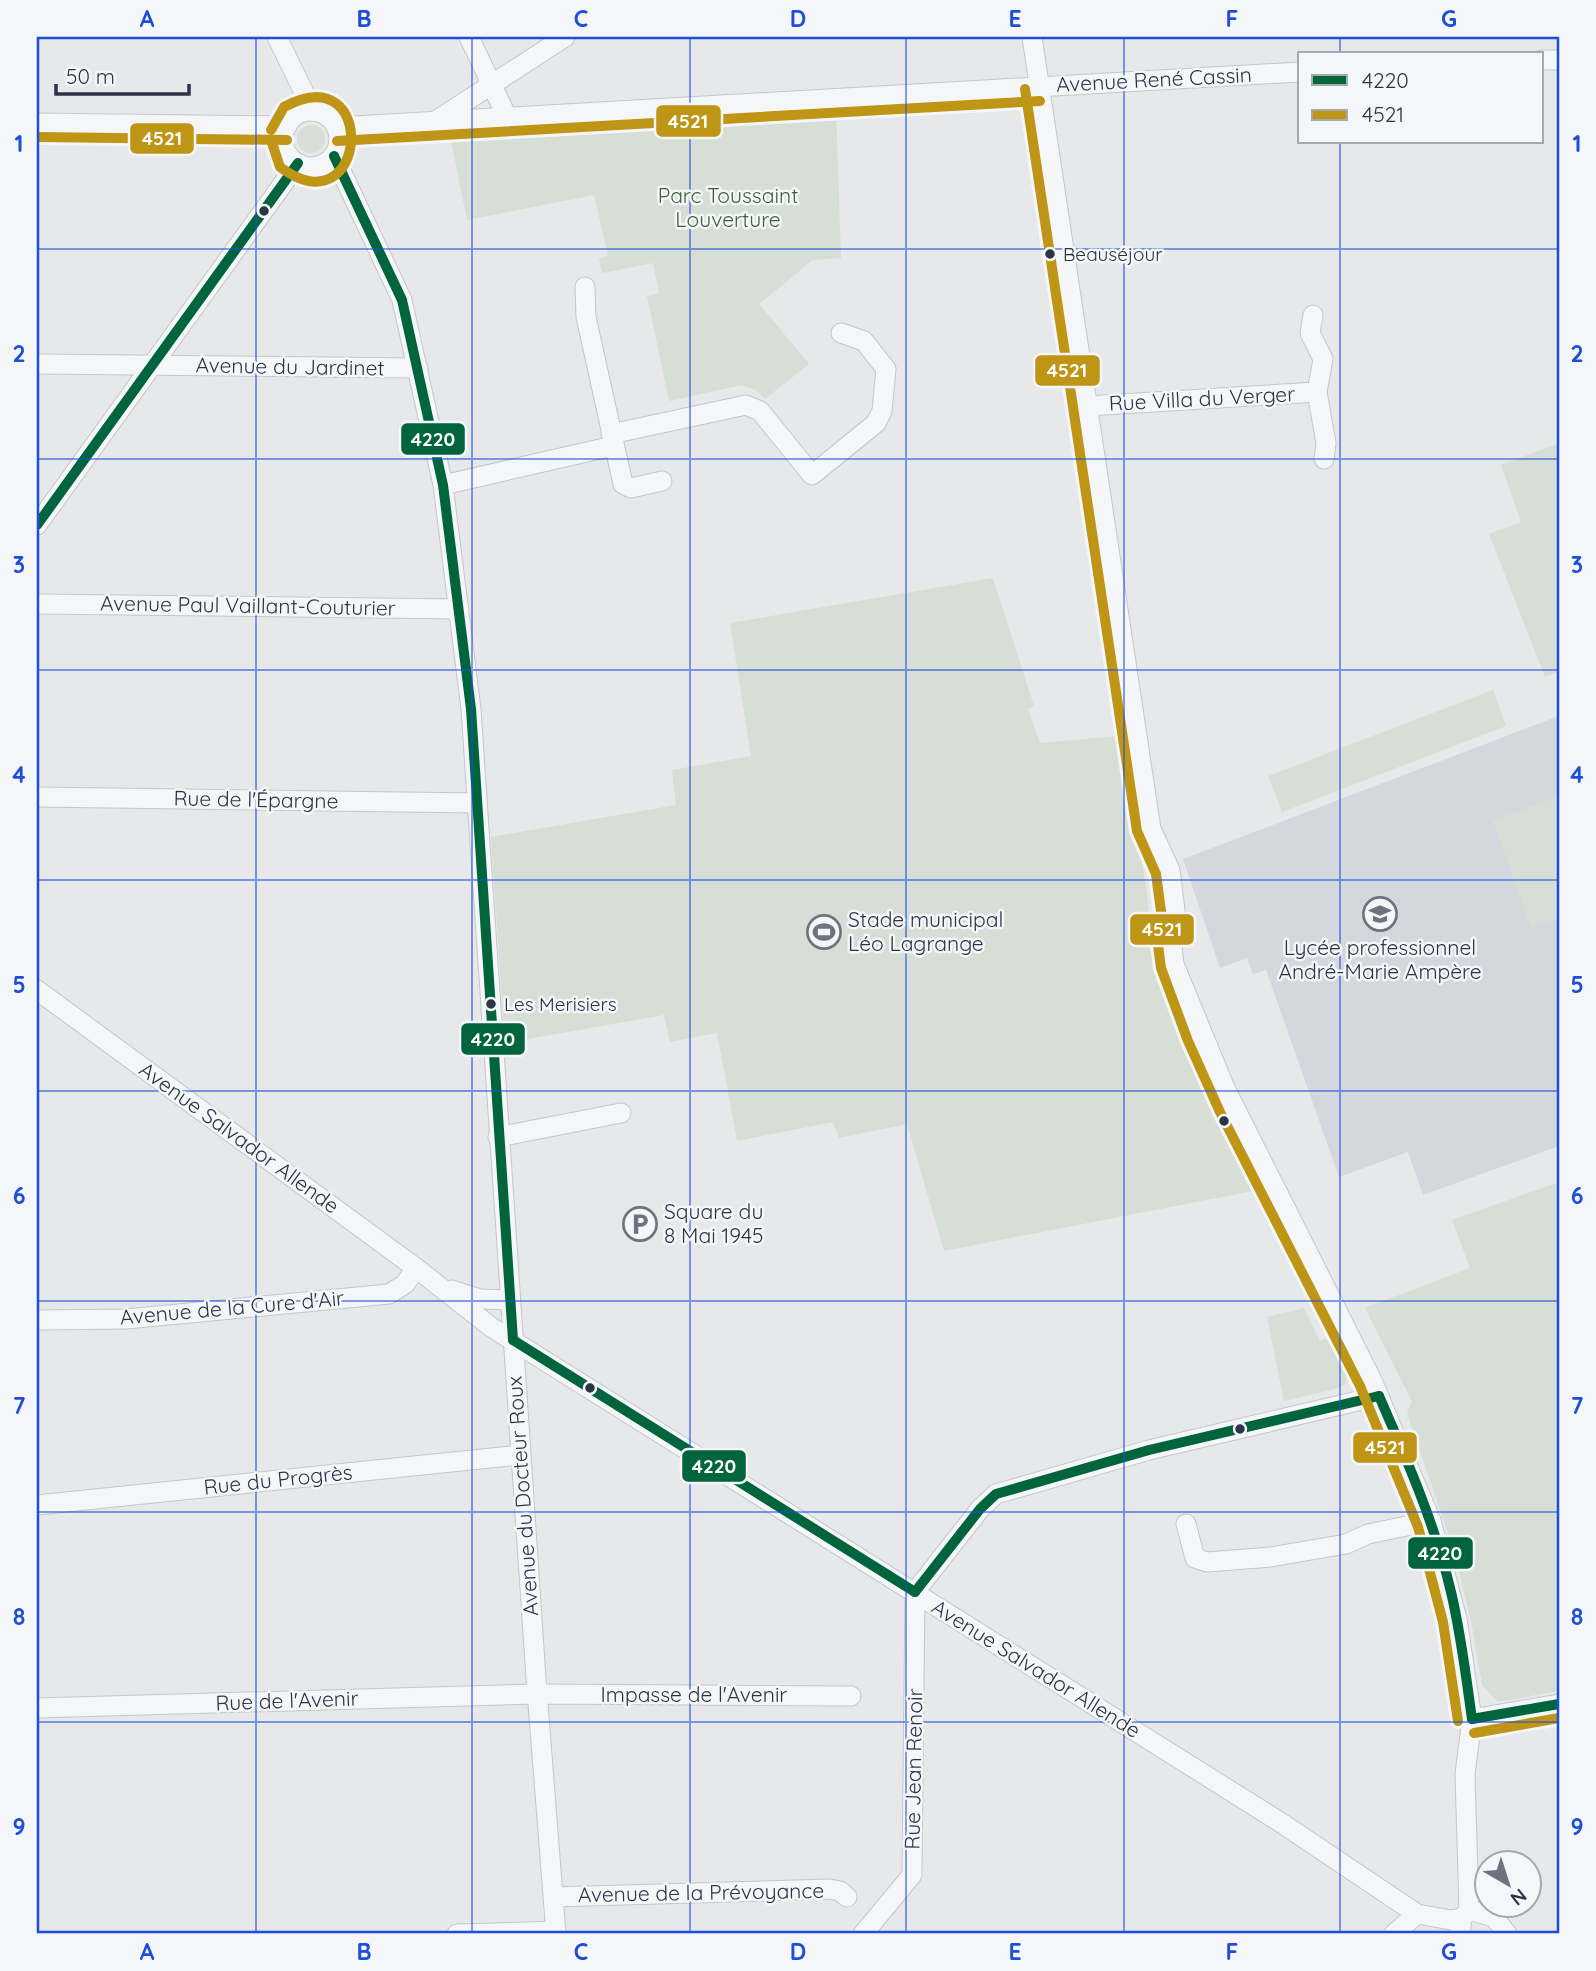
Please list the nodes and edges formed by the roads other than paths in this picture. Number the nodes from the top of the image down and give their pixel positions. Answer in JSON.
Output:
{"nodes":[{"id":1,"x":277,"y":37,"type":"edge"},
{"id":2,"x":469,"y":37,"type":"edge"},
{"id":3,"x":565,"y":37,"type":"edge"},
{"id":4,"x":1032,"y":37,"type":"edge"},
{"id":5,"x":1298,"y":72,"type":"edge"},
{"id":6,"x":491,"y":83,"type":"junction"},
{"id":7,"x":1039,"y":87,"type":"junction"},
{"id":8,"x":313,"y":111,"type":"junction"},
{"id":9,"x":506,"y":115,"type":"junction"},
{"id":10,"x":437,"y":120,"type":"junction"},
{"id":11,"x":37,"y":123,"type":"edge"},
{"id":12,"x":287,"y":126,"type":"junction"},
{"id":13,"x":336,"y":127,"type":"junction"},
{"id":14,"x":334,"y":156,"type":"junction"},
{"id":15,"x":298,"y":163,"type":"junction"},
{"id":16,"x":585,"y":287,"type":"dead end"},
{"id":17,"x":1313,"y":315,"type":"dead end"},
{"id":18,"x":841,"y":333,"type":"dead end"},
{"id":19,"x":37,"y":365,"type":"edge"},
{"id":20,"x":151,"y":365,"type":"junction"},
{"id":21,"x":418,"y":368,"type":"junction"},
{"id":22,"x":1317,"y":393,"type":"junction"},
{"id":23,"x":1088,"y":406,"type":"junction"},
{"id":24,"x":612,"y":440,"type":"junction"},
{"id":25,"x":1324,"y":459,"type":"dead end"},
{"id":26,"x":662,"y":481,"type":"dead end"},
{"id":27,"x":443,"y":485,"type":"junction"},
{"id":28,"x":37,"y":525,"type":"edge"},
{"id":29,"x":37,"y":604,"type":"edge"},
{"id":30,"x":459,"y":609,"type":"junction"},
{"id":31,"x":37,"y":797,"type":"edge"},
{"id":32,"x":476,"y":803,"type":"junction"},
{"id":33,"x":37,"y":990,"type":"edge"},
{"id":34,"x":621,"y":1112,"type":"dead end"},
{"id":35,"x":498,"y":1138,"type":"junction"},
{"id":36,"x":416,"y":1268,"type":"junction"},
{"id":37,"x":441,"y":1286,"type":"junction"},
{"id":38,"x":510,"y":1300,"type":"junction"},
{"id":39,"x":37,"y":1320,"type":"edge"},
{"id":40,"x":513,"y":1340,"type":"junction"},
{"id":41,"x":1379,"y":1396,"type":"junction"},
{"id":42,"x":520,"y":1455,"type":"junction"},
{"id":43,"x":37,"y":1506,"type":"edge"},
{"id":44,"x":1431,"y":1521,"type":"junction"},
{"id":45,"x":1186,"y":1524,"type":"dead end"},
{"id":46,"x":915,"y":1592,"type":"junction"},
{"id":47,"x":537,"y":1694,"type":"junction"},
{"id":48,"x":851,"y":1696,"type":"dead end"},
{"id":49,"x":1559,"y":1703,"type":"edge"},
{"id":50,"x":37,"y":1708,"type":"edge"},
{"id":51,"x":1472,"y":1719,"type":"junction"},
{"id":52,"x":554,"y":1897,"type":"junction"},
{"id":53,"x":847,"y":1897,"type":"dead end"},
{"id":54,"x":1417,"y":1914,"type":"junction"},
{"id":55,"x":1464,"y":1921,"type":"edge"},
{"id":56,"x":556,"y":1933,"type":"edge"},
{"id":57,"x":867,"y":1933,"type":"edge"},
{"id":58,"x":457,"y":1934,"type":"edge"},
{"id":59,"x":1394,"y":1934,"type":"edge"},
{"id":60,"x":1507,"y":1934,"type":"edge"}],
"edges":[{"from":1,"to":8,"type":"street"},
{"from":2,"to":6,"type":"street"},
{"from":3,"to":6,"type":"street"},
{"from":4,"to":7,"type":"street"},
{"from":5,"to":7,"type":"street","name":"Avenue René Cassin"},
{"from":6,"to":9,"type":"street"},
{"from":6,"to":10,"type":"street"},
{"from":7,"to":9,"type":"street","name":"Avenue René Cassin"},
{"from":7,"to":23,"type":"street"},
{"from":8,"to":12,"type":"street"},
{"from":8,"to":13,"type":"street"},
{"from":9,"to":10,"type":"street","name":"Avenue René Cassin"},
{"from":10,"to":13,"type":"street","name":"Avenue René Cassin"},
{"from":11,"to":12,"type":"street"},
{"from":12,"to":15,"type":"street"},
{"from":13,"to":14,"type":"street"},
{"from":14,"to":15,"type":"street"},
{"from":14,"to":21,"type":"street","name":"Avenue du Docteur Roux"},
{"from":15,"to":20,"type":"street"},
{"from":16,"to":24,"type":"street"},
{"from":17,"to":22,"type":"street","name":"Rue Villa du Verger"},
{"from":18,"to":24,"type":"street"},
{"from":19,"to":20,"type":"street","name":"Avenue du Jardinet"},
{"from":20,"to":21,"type":"street","name":"Avenue du Jardinet"},
{"from":20,"to":28,"type":"street"},
{"from":21,"to":27,"type":"street","name":"Avenue du Docteur Roux"},
{"from":22,"to":23,"type":"street","name":"Rue Villa du Verger"},
{"from":22,"to":25,"type":"street","name":"Rue Villa du Verger"},
{"from":23,"to":41,"type":"street"},
{"from":24,"to":26,"type":"street"},
{"from":24,"to":27,"type":"street"},
{"from":27,"to":30,"type":"street","name":"Avenue du Docteur Roux"},
{"from":29,"to":30,"type":"street","name":"Avenue Paul Vaillant-Couturier"},
{"from":30,"to":32,"type":"street","name":"Avenue du Docteur Roux"},
{"from":31,"to":32,"type":"street","name":"Rue de l'Épargne"},
{"from":32,"to":35,"type":"street","name":"Avenue du Docteur Roux"},
{"from":33,"to":36,"type":"street","name":"Avenue Salvador Allende"},
{"from":34,"to":35,"type":"street"},
{"from":35,"to":38,"type":"street","name":"Avenue du Docteur Roux"},
{"from":36,"to":37,"type":"street","name":"Avenue Salvador Allende"},
{"from":36,"to":39,"type":"street","name":"Avenue de la Cure d'Air"},
{"from":37,"to":38,"type":"street","name":"Avenue Salvador Allende"},
{"from":37,"to":40,"type":"street","name":"Avenue Salvador Allende"},
{"from":38,"to":40,"type":"street","name":"Avenue du Docteur Roux"},
{"from":40,"to":42,"type":"street","name":"Avenue du Docteur Roux"},
{"from":40,"to":46,"type":"street","name":"Avenue Salvador Allende"},
{"from":41,"to":44,"type":"street"},
{"from":41,"to":46,"type":"street"},
{"from":42,"to":43,"type":"street","name":"Rue du Progrès"},
{"from":42,"to":47,"type":"street","name":"Avenue du Docteur Roux"},
{"from":44,"to":45,"type":"street"},
{"from":44,"to":51,"type":"street"},
{"from":46,"to":54,"type":"street","name":"Avenue Salvador Allende"},
{"from":46,"to":57,"type":"street","name":"Rue Jean Renoir"},
{"from":47,"to":48,"type":"street","name":"Impasse de l'Avenir"},
{"from":47,"to":50,"type":"street","name":"Rue de l'Avenir"},
{"from":47,"to":52,"type":"street","name":"Avenue du Docteur Roux"},
{"from":49,"to":51,"type":"street"},
{"from":51,"to":55,"type":"street"},
{"from":52,"to":53,"type":"street","name":"Avenue de la Prévoyance"},
{"from":52,"to":56,"type":"street","name":"Avenue du Docteur Roux"},
{"from":54,"to":55,"type":"street","name":"Avenue Salvador Allende"},
{"from":54,"to":59,"type":"street"},
{"from":55,"to":60,"type":"street"},
{"from":56,"to":58,"type":"street"}]}
